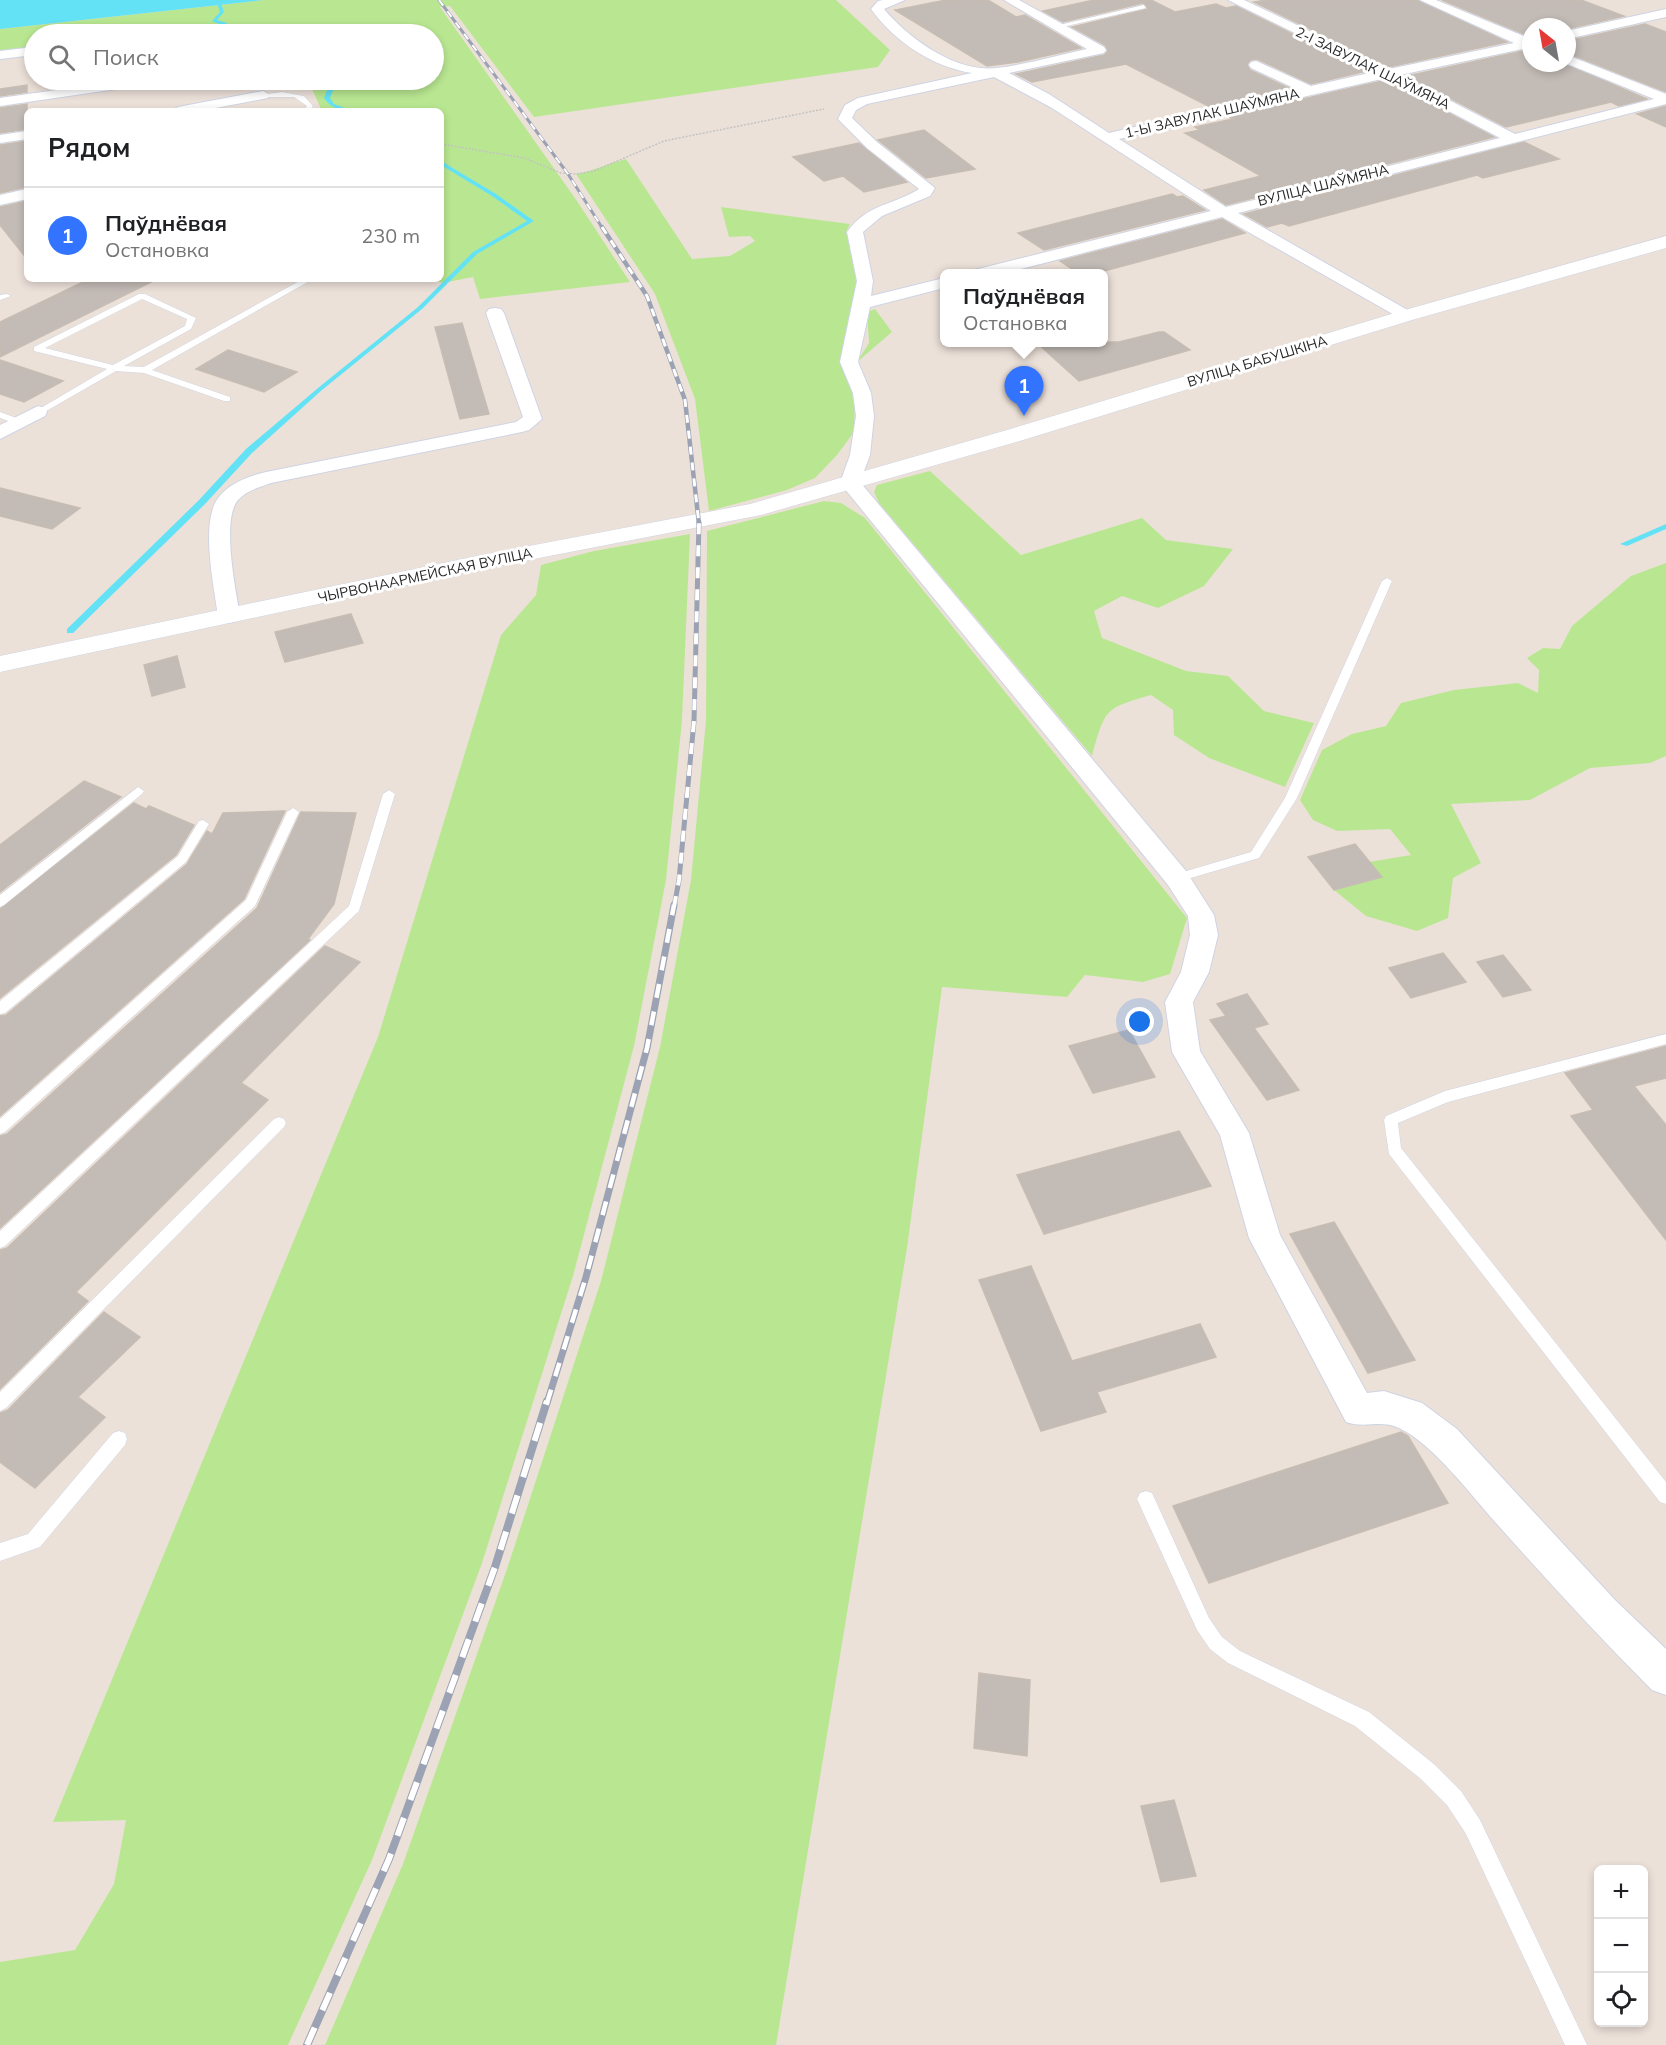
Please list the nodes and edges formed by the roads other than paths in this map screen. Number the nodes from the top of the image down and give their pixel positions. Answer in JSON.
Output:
{"nodes":[{"id":1,"x":899,"y":0,"type":"edge"},
{"id":2,"x":1010,"y":0,"type":"edge"},
{"id":3,"x":1234,"y":0,"type":"edge"},
{"id":4,"x":1426,"y":0,"type":"edge"},
{"id":5,"x":1144,"y":7,"type":"dead end"},
{"id":6,"x":1666,"y":13,"type":"edge"},
{"id":7,"x":1058,"y":26,"type":"junction"},
{"id":8,"x":1576,"y":33,"type":"edge"},
{"id":9,"x":1522,"y":41,"type":"edge"},
{"id":10,"x":1522,"y":46,"type":"edge"},
{"id":11,"x":24,"y":52,"type":"edge"},
{"id":12,"x":0,"y":55,"type":"edge"},
{"id":13,"x":1576,"y":63,"type":"edge"},
{"id":14,"x":1256,"y":65,"type":"dead end"},
{"id":15,"x":994,"y":73,"type":"junction"},
{"id":16,"x":1389,"y":74,"type":"junction"},
{"id":17,"x":82,"y":90,"type":"edge"},
{"id":18,"x":1309,"y":90,"type":"junction"},
{"id":19,"x":263,"y":95,"type":"joint"},
{"id":20,"x":1666,"y":100,"type":"edge"},
{"id":21,"x":0,"y":102,"type":"edge"},
{"id":22,"x":194,"y":108,"type":"edge"},
{"id":23,"x":308,"y":108,"type":"edge"},
{"id":24,"x":24,"y":135,"type":"edge"},
{"id":25,"x":1107,"y":138,"type":"junction"},
{"id":26,"x":1512,"y":138,"type":"junction"},
{"id":27,"x":0,"y":139,"type":"edge"},
{"id":28,"x":24,"y":195,"type":"edge"},
{"id":29,"x":0,"y":200,"type":"edge"},
{"id":30,"x":1222,"y":211,"type":"junction"},
{"id":31,"x":1666,"y":242,"type":"edge"},
{"id":32,"x":996,"y":269,"type":"edge"},
{"id":33,"x":304,"y":282,"type":"edge"},
{"id":34,"x":940,"y":284,"type":"edge"},
{"id":35,"x":862,"y":304,"type":"junction"},
{"id":36,"x":495,"y":313,"type":"dead end"},
{"id":37,"x":1405,"y":316,"type":"junction"},
{"id":38,"x":114,"y":368,"type":"junction"},
{"id":39,"x":145,"y":370,"type":"junction"},
{"id":40,"x":227,"y":399,"type":"dead end"},
{"id":41,"x":39,"y":412,"type":"joint"},
{"id":42,"x":0,"y":415,"type":"edge"},
{"id":43,"x":19,"y":422,"type":"junction"},
{"id":44,"x":0,"y":433,"type":"edge"},
{"id":45,"x":850,"y":483,"type":"junction"},
{"id":46,"x":1387,"y":581,"type":"dead end"},
{"id":47,"x":229,"y":616,"type":"junction"},
{"id":48,"x":0,"y":664,"type":"edge"},
{"id":49,"x":138,"y":791,"type":"dead end"},
{"id":50,"x":389,"y":794,"type":"dead end"},
{"id":51,"x":293,"y":812,"type":"dead end"},
{"id":52,"x":203,"y":824,"type":"dead end"},
{"id":53,"x":1177,"y":878,"type":"junction"},
{"id":54,"x":0,"y":902,"type":"edge"},
{"id":55,"x":0,"y":1009,"type":"edge"},
{"id":56,"x":1666,"y":1039,"type":"edge"},
{"id":57,"x":279,"y":1123,"type":"dead end"},
{"id":58,"x":0,"y":1128,"type":"edge"},
{"id":59,"x":0,"y":1241,"type":"edge"},
{"id":60,"x":0,"y":1403,"type":"edge"},
{"id":61,"x":119,"y":1439,"type":"dead end"},
{"id":62,"x":1666,"y":1496,"type":"edge"},
{"id":63,"x":1146,"y":1499,"type":"dead end"},
{"id":64,"x":0,"y":1552,"type":"edge"},
{"id":65,"x":1666,"y":1676,"type":"edge"},
{"id":66,"x":1576,"y":2045,"type":"edge"}],
"edges":[{"from":1,"to":15,"type":"street"},
{"from":2,"to":7,"type":"street"},
{"from":3,"to":16,"type":"street","name":"2-І ЗАВУЛАК ШАЎМЯНА"},
{"from":4,"to":9,"type":"street"},
{"from":5,"to":7,"type":"lane"},
{"from":6,"to":8,"type":"street"},
{"from":7,"to":15,"type":"street"},
{"from":10,"to":16,"type":"street","name":"1-Ы ЗАВУЛАК ШАЎМЯНА"},
{"from":11,"to":12,"type":"street"},
{"from":13,"to":20,"type":"street"},
{"from":14,"to":18,"type":"street","name":"1-Ы ЗАВУЛАК ШАЎМЯНА"},
{"from":15,"to":25,"type":"street"},
{"from":15,"to":35,"type":"street"},
{"from":16,"to":18,"type":"street","name":"1-Ы ЗАВУЛАК ШАЎМЯНА"},
{"from":16,"to":26,"type":"street","name":"2-І ЗАВУЛАК ШАЎМЯНА"},
{"from":17,"to":21,"type":"street"},
{"from":18,"to":25,"type":"street","name":"1-Ы ЗАВУЛАК ШАЎМЯНА"},
{"from":19,"to":22,"type":"street"},
{"from":19,"to":23,"type":"lane"},
{"from":20,"to":26,"type":"street","name":"ВУЛІЦА ШАЎМЯНА"},
{"from":24,"to":27,"type":"street"},
{"from":25,"to":30,"type":"street","name":"1-Ы ЗАВУЛАК ШАЎМЯНА"},
{"from":26,"to":30,"type":"street","name":"ВУЛІЦА ШАЎМЯНА"},
{"from":28,"to":29,"type":"street"},
{"from":30,"to":32,"type":"street","name":"ВУЛІЦА ШАЎМЯНА"},
{"from":30,"to":37,"type":"street","name":"1-Ы ЗАВУЛАК ШАЎМЯНА"},
{"from":31,"to":37,"type":"street","name":"ВУЛІЦА БАБУШКІНА"},
{"from":33,"to":39,"type":"lane"},
{"from":34,"to":35,"type":"street"},
{"from":35,"to":45,"type":"street"},
{"from":36,"to":47,"type":"street"},
{"from":37,"to":45,"type":"street","name":"ВУЛІЦА БАБУШКІНА"},
{"from":38,"to":38,"type":"lane"},
{"from":38,"to":39,"type":"lane"},
{"from":38,"to":41,"type":"lane"},
{"from":39,"to":40,"type":"lane"},
{"from":41,"to":43,"type":"street"},
{"from":42,"to":43,"type":"lane"},
{"from":43,"to":44,"type":"street"},
{"from":45,"to":47,"type":"street","name":"ЧЫРВОНААРМЕЙСКАЯ ВУЛІЦА"},
{"from":45,"to":53,"type":"street"},
{"from":46,"to":53,"type":"lane"},
{"from":47,"to":48,"type":"street","name":"ЧЫРВОНААРМЕЙСКАЯ ВУЛІЦА"},
{"from":49,"to":54,"type":"lane"},
{"from":50,"to":59,"type":"lane"},
{"from":51,"to":58,"type":"lane"},
{"from":52,"to":55,"type":"lane"},
{"from":53,"to":65,"type":"street"},
{"from":56,"to":62,"type":"lane"},
{"from":57,"to":60,"type":"lane"},
{"from":61,"to":64,"type":"lane"},
{"from":63,"to":66,"type":"lane"}]}
